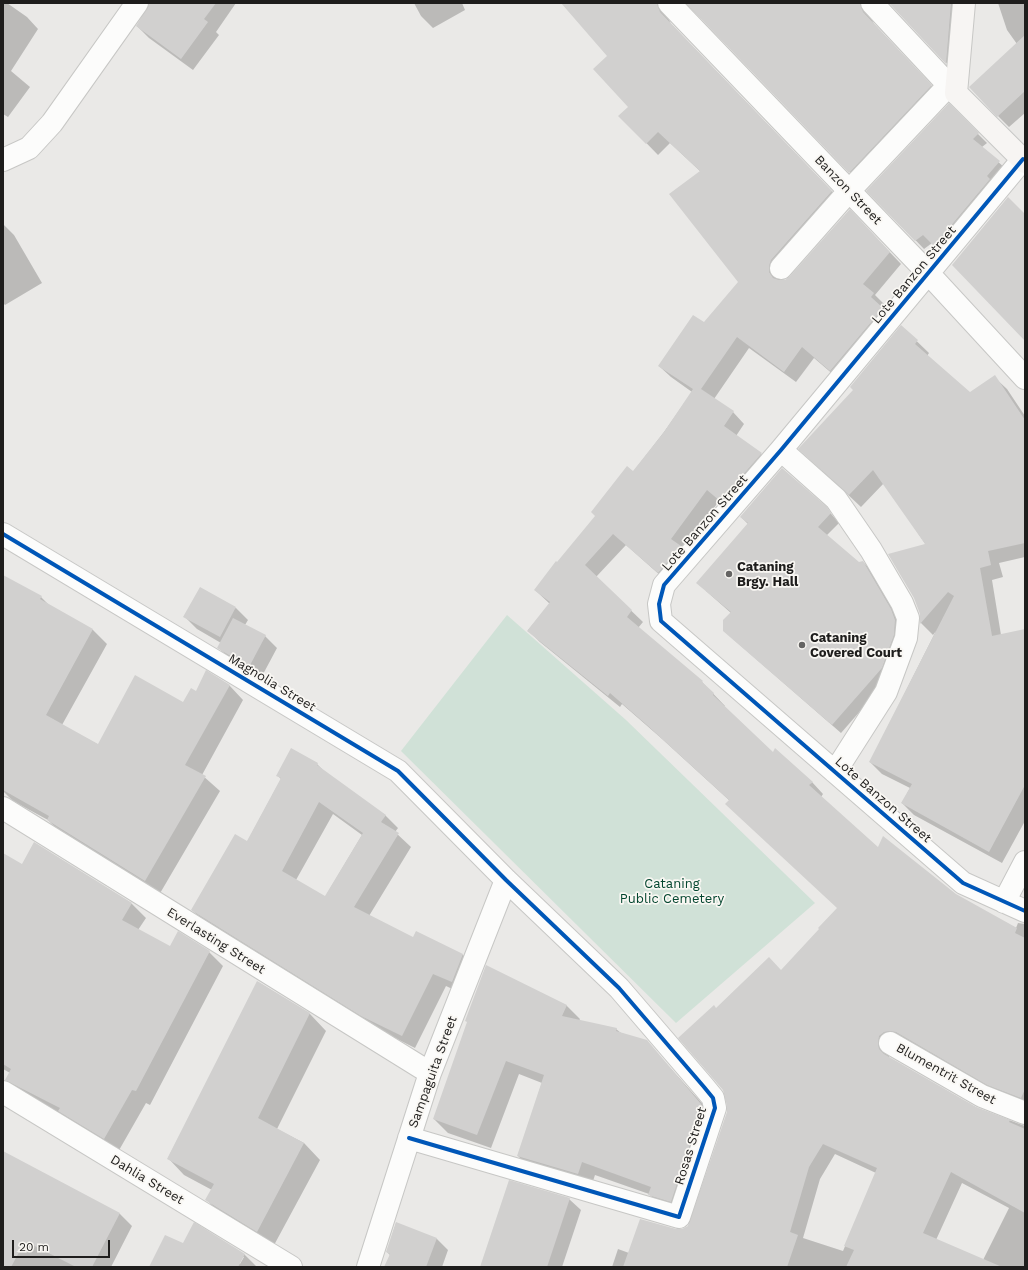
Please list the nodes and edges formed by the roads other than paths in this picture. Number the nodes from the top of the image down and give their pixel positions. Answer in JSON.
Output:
{"nodes":[{"id":1,"x":137,"y":3,"type":"edge"},
{"id":2,"x":669,"y":3,"type":"edge"},
{"id":3,"x":872,"y":3,"type":"edge"},
{"id":4,"x":964,"y":3,"type":"edge"},
{"id":5,"x":952,"y":89,"type":"junction"},
{"id":6,"x":3,"y":160,"type":"edge"},
{"id":7,"x":1024,"y":160,"type":"edge"},
{"id":8,"x":850,"y":191,"type":"junction"},
{"id":9,"x":781,"y":268,"type":"dead end"},
{"id":10,"x":929,"y":274,"type":"junction"},
{"id":11,"x":1025,"y":378,"type":"edge"},
{"id":12,"x":781,"y":450,"type":"junction"},
{"id":13,"x":4,"y":534,"type":"edge"},
{"id":14,"x":835,"y":772,"type":"junction"},
{"id":15,"x":3,"y":808,"type":"edge"},
{"id":16,"x":1025,"y":862,"type":"edge"},
{"id":17,"x":506,"y":880,"type":"junction"},
{"id":18,"x":1004,"y":902,"type":"junction"},
{"id":19,"x":1025,"y":912,"type":"edge"},
{"id":20,"x":890,"y":1043,"type":"dead end"},
{"id":21,"x":430,"y":1073,"type":"junction"},
{"id":22,"x":3,"y":1092,"type":"edge"},
{"id":23,"x":1025,"y":1114,"type":"edge"},
{"id":24,"x":409,"y":1138,"type":"junction"},
{"id":25,"x":291,"y":1267,"type":"edge"},
{"id":26,"x":368,"y":1267,"type":"edge"}],
"edges":[{"from":1,"to":6,"type":"street"},
{"from":2,"to":8,"type":"street","name":"Banzon Street"},
{"from":3,"to":5,"type":"street"},
{"from":4,"to":5,"type":"street"},
{"from":5,"to":7,"type":"street"},
{"from":5,"to":8,"type":"street"},
{"from":7,"to":10,"type":"street","name":"Lote Banzon Street"},
{"from":8,"to":9,"type":"street"},
{"from":8,"to":10,"type":"street","name":"Banzon Street"},
{"from":10,"to":11,"type":"street","name":"Banzon Street"},
{"from":10,"to":12,"type":"street","name":"Lote Banzon Street"},
{"from":12,"to":14,"type":"street"},
{"from":12,"to":14,"type":"street","name":"Lote Banzon Street"},
{"from":13,"to":17,"type":"street","name":"Magnolia Street"},
{"from":14,"to":18,"type":"street","name":"Lote Banzon Street"},
{"from":15,"to":21,"type":"street","name":"Everlasting Street"},
{"from":16,"to":18,"type":"street"},
{"from":17,"to":21,"type":"street","name":"Sampaguita Street"},
{"from":17,"to":24,"type":"street","name":"Rosas Street"},
{"from":18,"to":19,"type":"street","name":"Lote Banzon Street"},
{"from":20,"to":23,"type":"street","name":"Blumentrit Street"},
{"from":21,"to":24,"type":"street","name":"Sampaguita Street"},
{"from":22,"to":25,"type":"street","name":"Dahlia Street"},
{"from":24,"to":26,"type":"street","name":"Sampaguita Street"}]}
